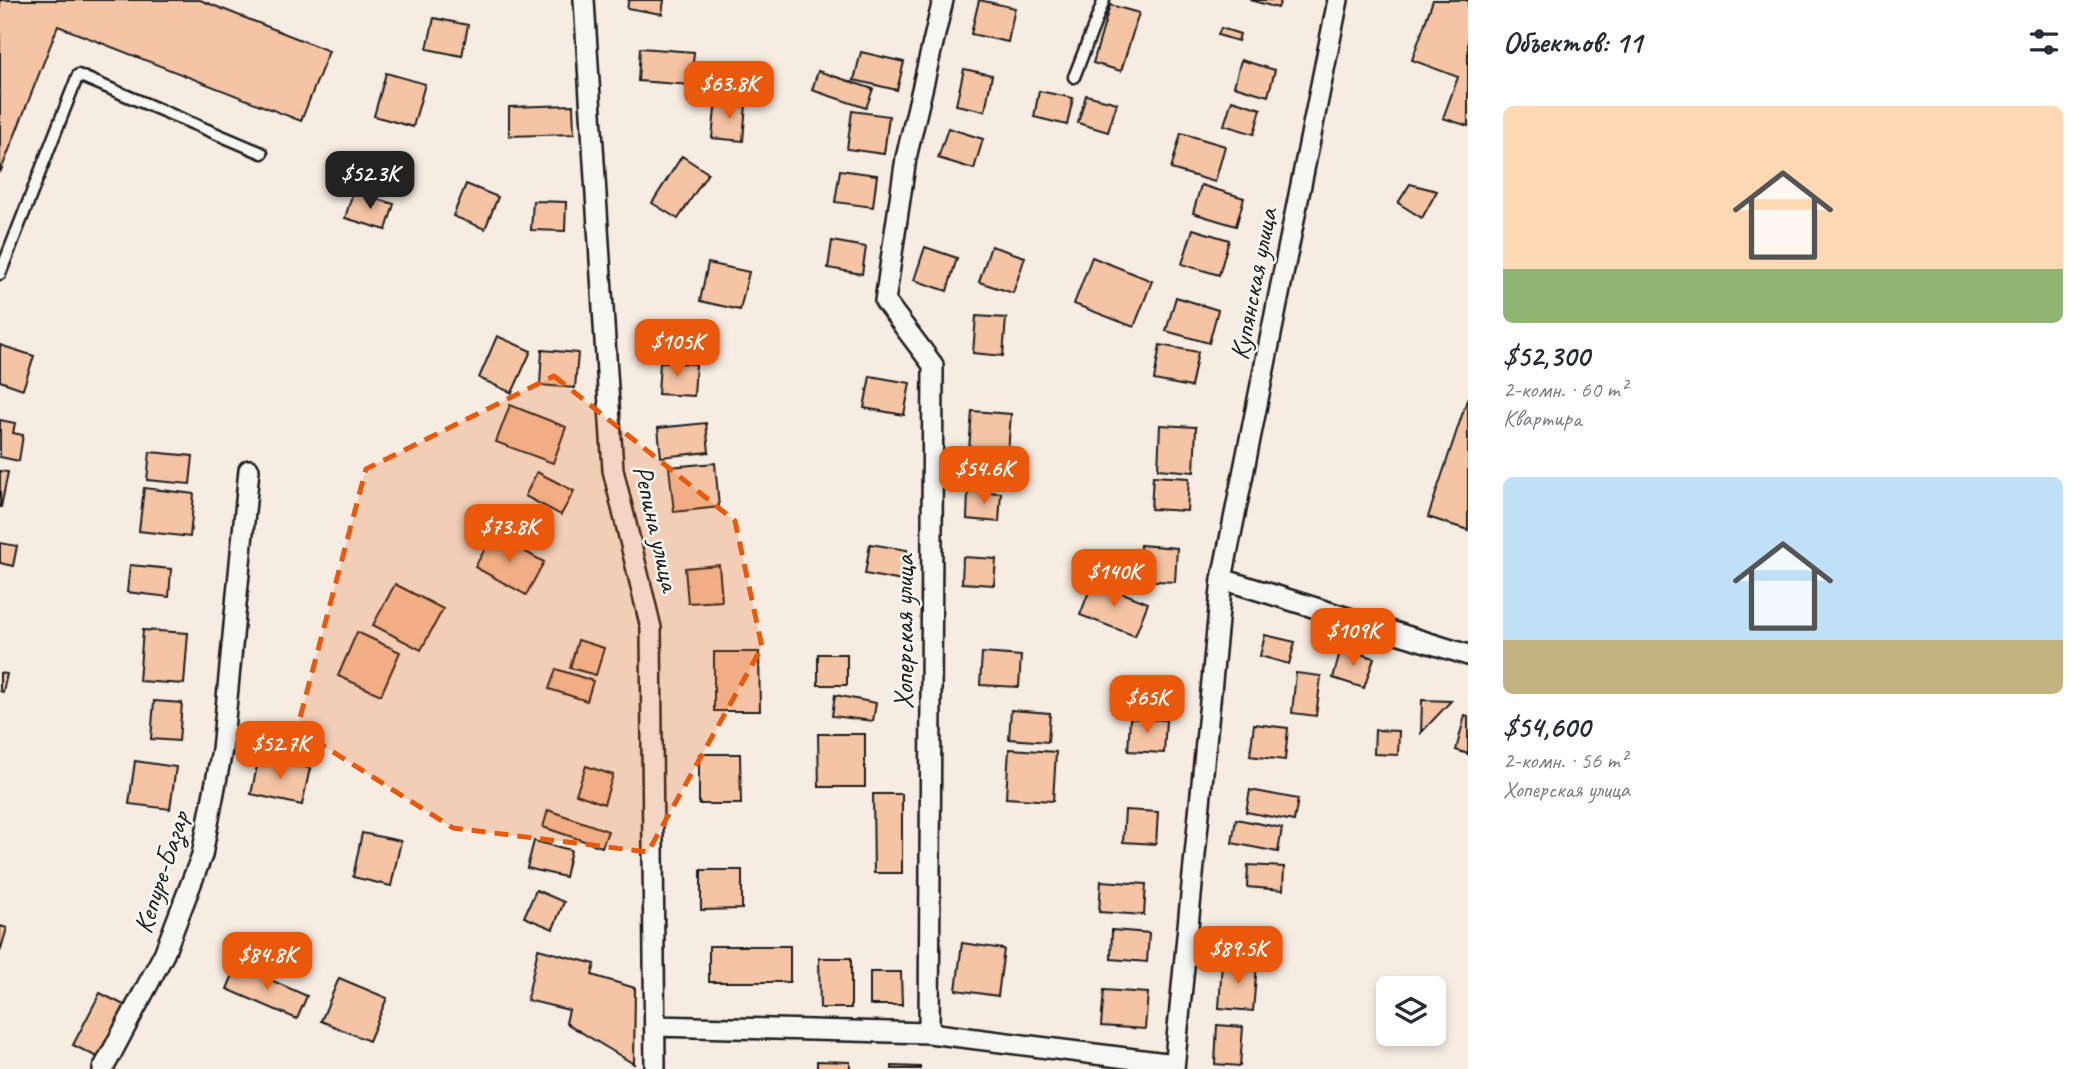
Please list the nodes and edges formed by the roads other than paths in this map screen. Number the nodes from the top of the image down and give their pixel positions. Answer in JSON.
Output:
{"nodes":[{"id":1,"x":584,"y":0,"type":"edge"},
{"id":2,"x":943,"y":0,"type":"edge"},
{"id":3,"x":1104,"y":0,"type":"edge"},
{"id":4,"x":1338,"y":0,"type":"edge"},
{"id":5,"x":1074,"y":77,"type":"dead end"},
{"id":6,"x":262,"y":153,"type":"dead end"},
{"id":7,"x":0,"y":274,"type":"edge"},
{"id":8,"x":249,"y":470,"type":"dead end"},
{"id":9,"x":1222,"y":579,"type":"junction"},
{"id":10,"x":1468,"y":655,"type":"edge"},
{"id":11,"x":655,"y":1026,"type":"junction"},
{"id":12,"x":929,"y":1033,"type":"junction"},
{"id":13,"x":1174,"y":1066,"type":"edge"},
{"id":14,"x":103,"y":1069,"type":"edge"},
{"id":15,"x":655,"y":1069,"type":"edge"}],
"edges":[{"from":1,"to":11,"type":"street","name":"Репина улица"},
{"from":2,"to":12,"type":"street","name":"Хоперская улица"},
{"from":3,"to":5,"type":"lane"},
{"from":4,"to":9,"type":"street","name":"Купянская улица"},
{"from":6,"to":7,"type":"lane"},
{"from":8,"to":14,"type":"street","name":"Кепуре-Базар"},
{"from":9,"to":10,"type":"street"},
{"from":9,"to":13,"type":"street","name":"Купянская улица"},
{"from":11,"to":12,"type":"street"},
{"from":11,"to":15,"type":"street","name":"Репина улица"},
{"from":12,"to":13,"type":"street"}]}
